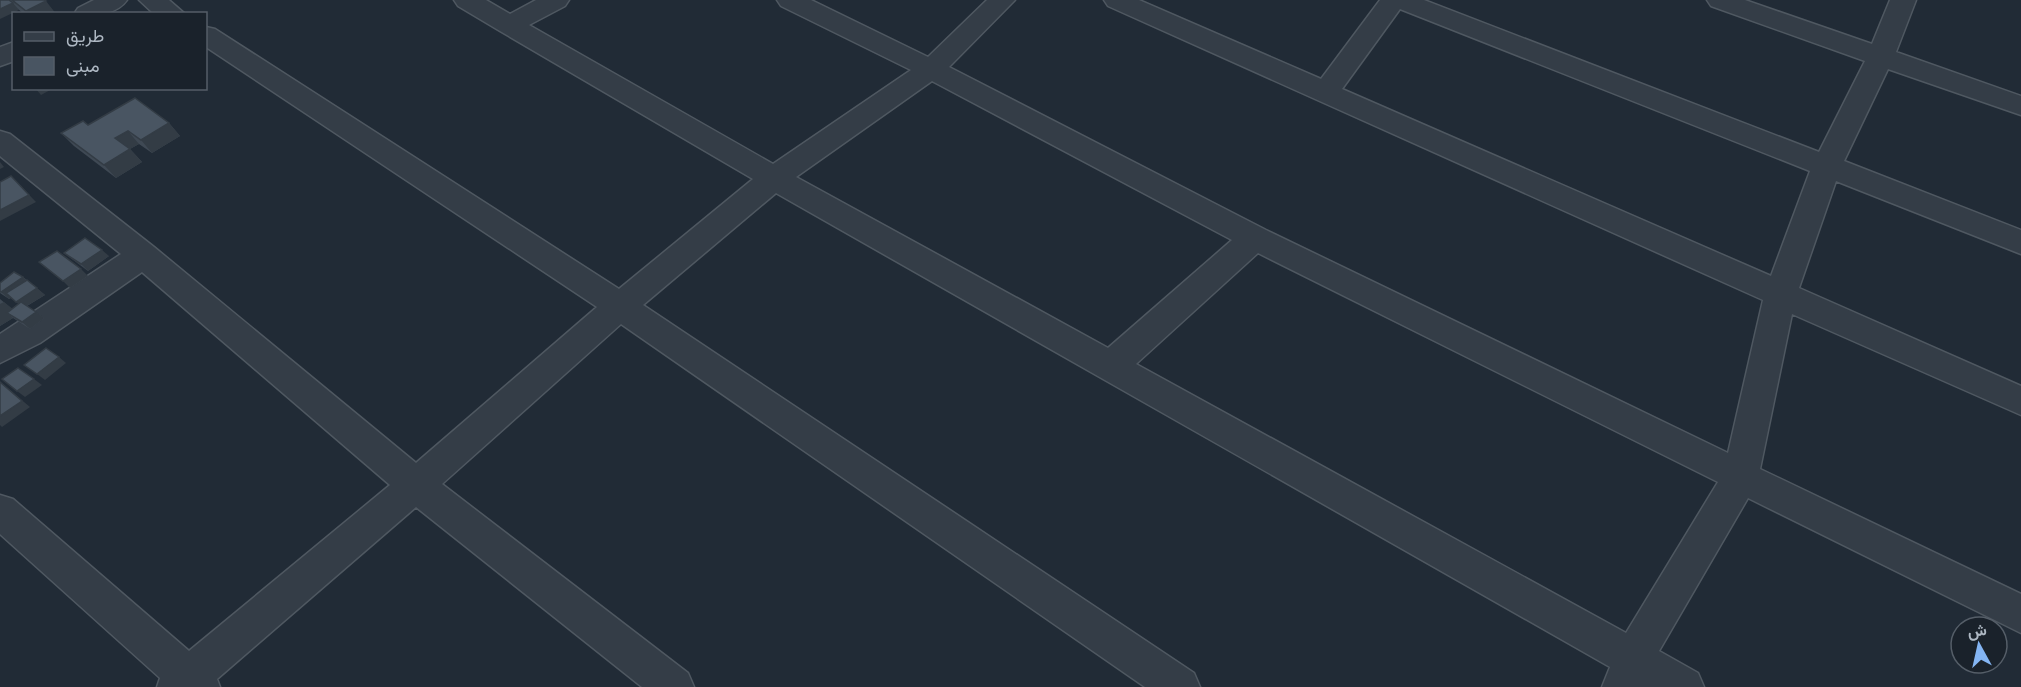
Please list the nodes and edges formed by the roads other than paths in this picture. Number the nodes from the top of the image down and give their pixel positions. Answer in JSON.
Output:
{"nodes":[{"id":1,"x":114,"y":0,"type":"edge"},
{"id":2,"x":152,"y":0,"type":"edge"},
{"id":3,"x":467,"y":0,"type":"edge"},
{"id":4,"x":556,"y":0,"type":"edge"},
{"id":5,"x":790,"y":0,"type":"edge"},
{"id":6,"x":1002,"y":0,"type":"edge"},
{"id":7,"x":1117,"y":0,"type":"edge"},
{"id":8,"x":1394,"y":0,"type":"edge"},
{"id":9,"x":1400,"y":0,"type":"edge"},
{"id":10,"x":1720,"y":0,"type":"edge"},
{"id":11,"x":1904,"y":0,"type":"edge"},
{"id":12,"x":91,"y":12,"type":"edge"},
{"id":13,"x":169,"y":12,"type":"edge"},
{"id":14,"x":509,"y":25,"type":"junction"},
{"id":15,"x":207,"y":36,"type":"edge"},
{"id":16,"x":1881,"y":56,"type":"junction"},
{"id":17,"x":931,"y":69,"type":"junction"},
{"id":18,"x":1325,"y":93,"type":"junction"},
{"id":19,"x":2021,"y":106,"type":"edge"},
{"id":20,"x":0,"y":141,"type":"edge"},
{"id":21,"x":1826,"y":168,"type":"junction"},
{"id":22,"x":774,"y":178,"type":"junction"},
{"id":23,"x":1255,"y":238,"type":"junction"},
{"id":24,"x":2021,"y":242,"type":"edge"},
{"id":25,"x":143,"y":255,"type":"junction"},
{"id":26,"x":1780,"y":296,"type":"junction"},
{"id":27,"x":620,"y":306,"type":"junction"},
{"id":28,"x":0,"y":350,"type":"edge"},
{"id":29,"x":1110,"y":367,"type":"junction"},
{"id":30,"x":2021,"y":401,"type":"edge"},
{"id":31,"x":1741,"y":476,"type":"junction"},
{"id":32,"x":416,"y":485,"type":"junction"},
{"id":33,"x":0,"y":511,"type":"edge"},
{"id":34,"x":2021,"y":614,"type":"edge"},
{"id":35,"x":1628,"y":673,"type":"edge"},
{"id":36,"x":189,"y":683,"type":"edge"},
{"id":37,"x":674,"y":687,"type":"edge"},
{"id":38,"x":1180,"y":687,"type":"edge"},
{"id":39,"x":1684,"y":687,"type":"edge"}],
"edges":[{"from":1,"to":12,"type":"street"},
{"from":2,"to":13,"type":"street"},
{"from":3,"to":14,"type":"street"},
{"from":4,"to":14,"type":"street"},
{"from":5,"to":17,"type":"street"},
{"from":6,"to":17,"type":"street"},
{"from":7,"to":18,"type":"street"},
{"from":8,"to":18,"type":"street"},
{"from":9,"to":21,"type":"street"},
{"from":10,"to":16,"type":"street"},
{"from":11,"to":16,"type":"street"},
{"from":14,"to":22,"type":"street"},
{"from":15,"to":27,"type":"street"},
{"from":16,"to":19,"type":"street"},
{"from":16,"to":21,"type":"street"},
{"from":17,"to":22,"type":"street"},
{"from":17,"to":23,"type":"street"},
{"from":18,"to":26,"type":"street"},
{"from":20,"to":25,"type":"street"},
{"from":21,"to":24,"type":"street"},
{"from":21,"to":26,"type":"street"},
{"from":22,"to":27,"type":"street"},
{"from":22,"to":29,"type":"street"},
{"from":23,"to":29,"type":"street"},
{"from":23,"to":31,"type":"street"},
{"from":25,"to":28,"type":"street"},
{"from":25,"to":32,"type":"street"},
{"from":26,"to":30,"type":"street"},
{"from":26,"to":31,"type":"street"},
{"from":27,"to":32,"type":"street"},
{"from":27,"to":38,"type":"street"},
{"from":29,"to":35,"type":"street"},
{"from":31,"to":34,"type":"street"},
{"from":31,"to":35,"type":"street"},
{"from":32,"to":36,"type":"street"},
{"from":32,"to":37,"type":"street"},
{"from":33,"to":36,"type":"street"},
{"from":35,"to":39,"type":"street"}]}
